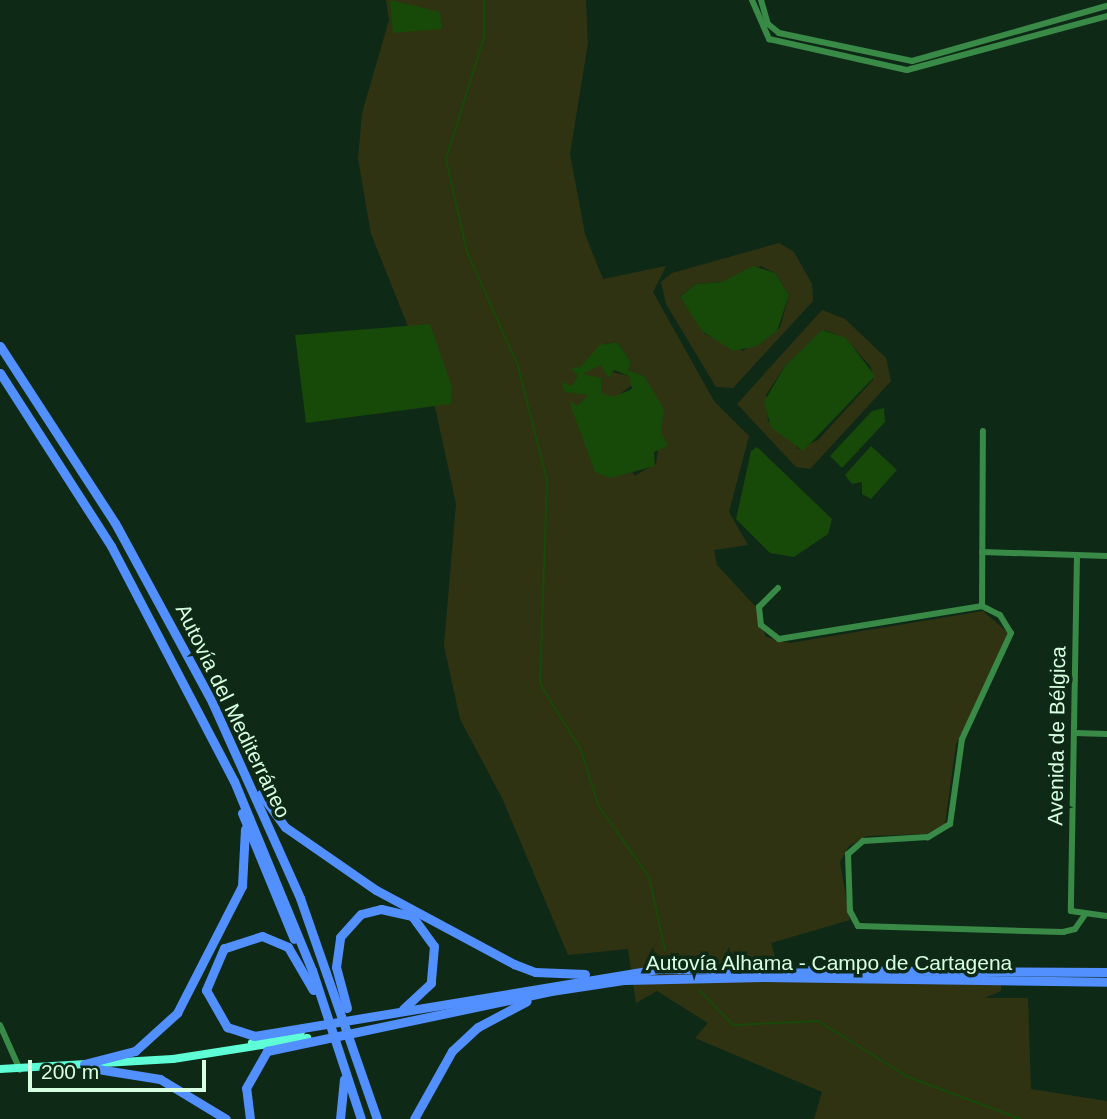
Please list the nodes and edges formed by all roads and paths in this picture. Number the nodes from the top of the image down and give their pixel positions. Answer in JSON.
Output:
{"nodes":[{"id":1,"x":752,"y":0,"type":"edge"},
{"id":2,"x":761,"y":0,"type":"edge"},
{"id":3,"x":1107,"y":6,"type":"edge"},
{"id":4,"x":1107,"y":16,"type":"edge"},
{"id":5,"x":0,"y":346,"type":"edge"},
{"id":6,"x":0,"y":373,"type":"edge"},
{"id":7,"x":983,"y":431,"type":"dead end"},
{"id":8,"x":982,"y":552,"type":"junction"},
{"id":9,"x":1077,"y":555,"type":"junction"},
{"id":10,"x":1107,"y":556,"type":"edge"},
{"id":11,"x":778,"y":588,"type":"dead end"},
{"id":12,"x":982,"y":606,"type":"junction"},
{"id":13,"x":154,"y":624,"type":"junction"},
{"id":14,"x":1075,"y":733,"type":"junction"},
{"id":15,"x":1107,"y":734,"type":"edge"},
{"id":16,"x":249,"y":778,"type":"junction"},
{"id":17,"x":243,"y":817,"type":"junction"},
{"id":18,"x":1084,"y":916,"type":"junction"},
{"id":19,"x":1107,"y":916,"type":"edge"},
{"id":20,"x":622,"y":972,"type":"junction"},
{"id":21,"x":1107,"y":972,"type":"edge"},
{"id":22,"x":1107,"y":982,"type":"edge"},
{"id":23,"x":313,"y":989,"type":"junction"},
{"id":24,"x":551,"y":991,"type":"junction"},
{"id":25,"x":372,"y":1021,"type":"junction"},
{"id":26,"x":0,"y":1025,"type":"edge"},
{"id":27,"x":306,"y":1035,"type":"junction"},
{"id":28,"x":84,"y":1066,"type":"junction"},
{"id":29,"x":0,"y":1069,"type":"edge"},
{"id":30,"x":20,"y":1070,"type":"junction"},
{"id":31,"x":344,"y":1079,"type":"junction"},
{"id":32,"x":226,"y":1119,"type":"edge"},
{"id":33,"x":250,"y":1119,"type":"edge"},
{"id":34,"x":340,"y":1119,"type":"edge"},
{"id":35,"x":359,"y":1119,"type":"edge"},
{"id":36,"x":379,"y":1119,"type":"edge"},
{"id":37,"x":414,"y":1119,"type":"edge"}],
"edges":[{"from":1,"to":4,"type":"street"},
{"from":2,"to":3,"type":"street"},
{"from":5,"to":16,"type":"highway","name":"Autovía del Mediterráneo"},
{"from":6,"to":13,"type":"highway","name":"Autovía del Mediterráneo"},
{"from":7,"to":8,"type":"street"},
{"from":8,"to":9,"type":"street"},
{"from":8,"to":12,"type":"street"},
{"from":9,"to":10,"type":"street"},
{"from":9,"to":14,"type":"street","name":"Avenida de Bélgica"},
{"from":11,"to":12,"type":"street"},
{"from":12,"to":18,"type":"street"},
{"from":13,"to":17,"type":"highway"},
{"from":13,"to":35,"type":"highway","name":"Autovía del Mediterráneo"},
{"from":14,"to":15,"type":"street"},
{"from":14,"to":18,"type":"street","name":"Avenida de Bélgica"},
{"from":16,"to":20,"type":"highway"},
{"from":16,"to":36,"type":"highway","name":"Autovía del Mediterráneo"},
{"from":17,"to":23,"type":"highway"},
{"from":17,"to":28,"type":"highway"},
{"from":18,"to":19,"type":"street"},
{"from":20,"to":21,"type":"highway","name":"Autovía Alhama - Campo de Cartagena"},
{"from":20,"to":25,"type":"highway"},
{"from":22,"to":24,"type":"highway","name":"Autovía Alhama - Campo de Cartagena"},
{"from":23,"to":27,"type":"highway"},
{"from":23,"to":31,"type":"highway"},
{"from":24,"to":25,"type":"highway","name":"Autovía Alhama - Campo de Cartagena"},
{"from":24,"to":37,"type":"highway"},
{"from":25,"to":27,"type":"highway"},
{"from":25,"to":36,"type":"highway"},
{"from":26,"to":30,"type":"street"},
{"from":27,"to":28,"type":"main road"},
{"from":27,"to":33,"type":"highway"},
{"from":28,"to":30,"type":"main road"},
{"from":28,"to":32,"type":"highway"},
{"from":29,"to":30,"type":"main road"},
{"from":31,"to":34,"type":"highway"},
{"from":31,"to":35,"type":"highway"}]}
